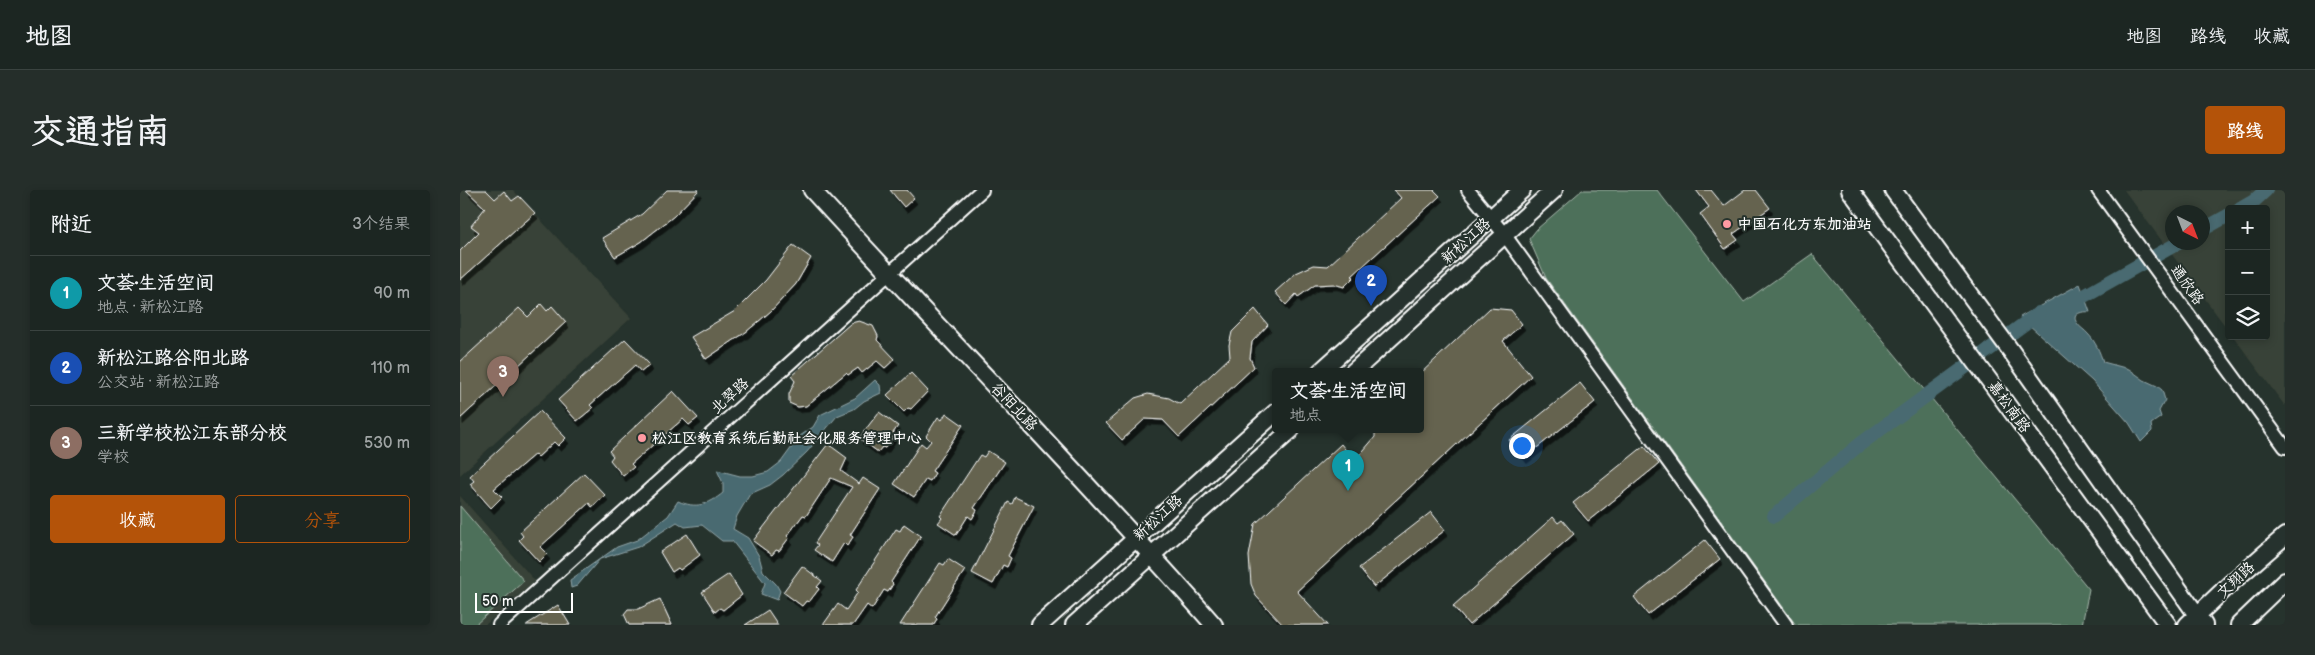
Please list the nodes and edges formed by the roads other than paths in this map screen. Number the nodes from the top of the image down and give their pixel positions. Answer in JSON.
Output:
{"nodes":[{"id":1,"x":812,"y":190,"type":"edge"},
{"id":2,"x":982,"y":190,"type":"edge"},
{"id":3,"x":1468,"y":190,"type":"edge"},
{"id":4,"x":1522,"y":190,"type":"edge"},
{"id":5,"x":1554,"y":190,"type":"edge"},
{"id":6,"x":1850,"y":190,"type":"edge"},
{"id":7,"x":1892,"y":190,"type":"edge"},
{"id":8,"x":2098,"y":190,"type":"edge"},
{"id":9,"x":1491,"y":218,"type":"junction"},
{"id":10,"x":1504,"y":234,"type":"junction"},
{"id":11,"x":889,"y":275,"type":"junction"},
{"id":12,"x":1324,"y":368,"type":"edge"},
{"id":13,"x":1357,"y":368,"type":"edge"},
{"id":14,"x":1272,"y":416,"type":"edge"},
{"id":15,"x":1288,"y":433,"type":"edge"},
{"id":16,"x":2285,"y":447,"type":"edge"},
{"id":17,"x":2285,"y":536,"type":"edge"},
{"id":18,"x":1136,"y":538,"type":"junction"},
{"id":19,"x":1153,"y":556,"type":"junction"},
{"id":20,"x":2285,"y":581,"type":"edge"},
{"id":21,"x":2196,"y":622,"type":"edge"},
{"id":22,"x":499,"y":625,"type":"edge"},
{"id":23,"x":1040,"y":625,"type":"edge"},
{"id":24,"x":1074,"y":625,"type":"edge"},
{"id":25,"x":1214,"y":625,"type":"edge"},
{"id":26,"x":1786,"y":625,"type":"edge"},
{"id":27,"x":2168,"y":625,"type":"edge"},
{"id":28,"x":2239,"y":625,"type":"edge"}],
"edges":[{"from":1,"to":11,"type":"main road","name":"谷阳北路"},
{"from":2,"to":11,"type":"street","name":"北翠路"},
{"from":3,"to":9,"type":"street"},
{"from":4,"to":9,"type":"main road","name":"新松江路"},
{"from":5,"to":10,"type":"main road","name":"新松江路"},
{"from":6,"to":27,"type":"main road","name":"嘉松南路"},
{"from":7,"to":21,"type":"main road"},
{"from":8,"to":16,"type":"street","name":"通欣路"},
{"from":9,"to":10,"type":"street"},
{"from":9,"to":12,"type":"main road","name":"新松江路"},
{"from":10,"to":13,"type":"main road","name":"新松江路"},
{"from":10,"to":26,"type":"street"},
{"from":11,"to":18,"type":"main road","name":"谷阳北路"},
{"from":11,"to":22,"type":"street","name":"北翠路"},
{"from":14,"to":18,"type":"main road","name":"新松江路"},
{"from":15,"to":19,"type":"main road","name":"新松江路"},
{"from":17,"to":21,"type":"main road","name":"文翔路"},
{"from":18,"to":19,"type":"main road","name":"谷阳北路"},
{"from":18,"to":23,"type":"main road","name":"新松江路"},
{"from":19,"to":24,"type":"main road","name":"新松江路"},
{"from":19,"to":25,"type":"main road","name":"谷阳北路"},
{"from":20,"to":28,"type":"main road"}]}
